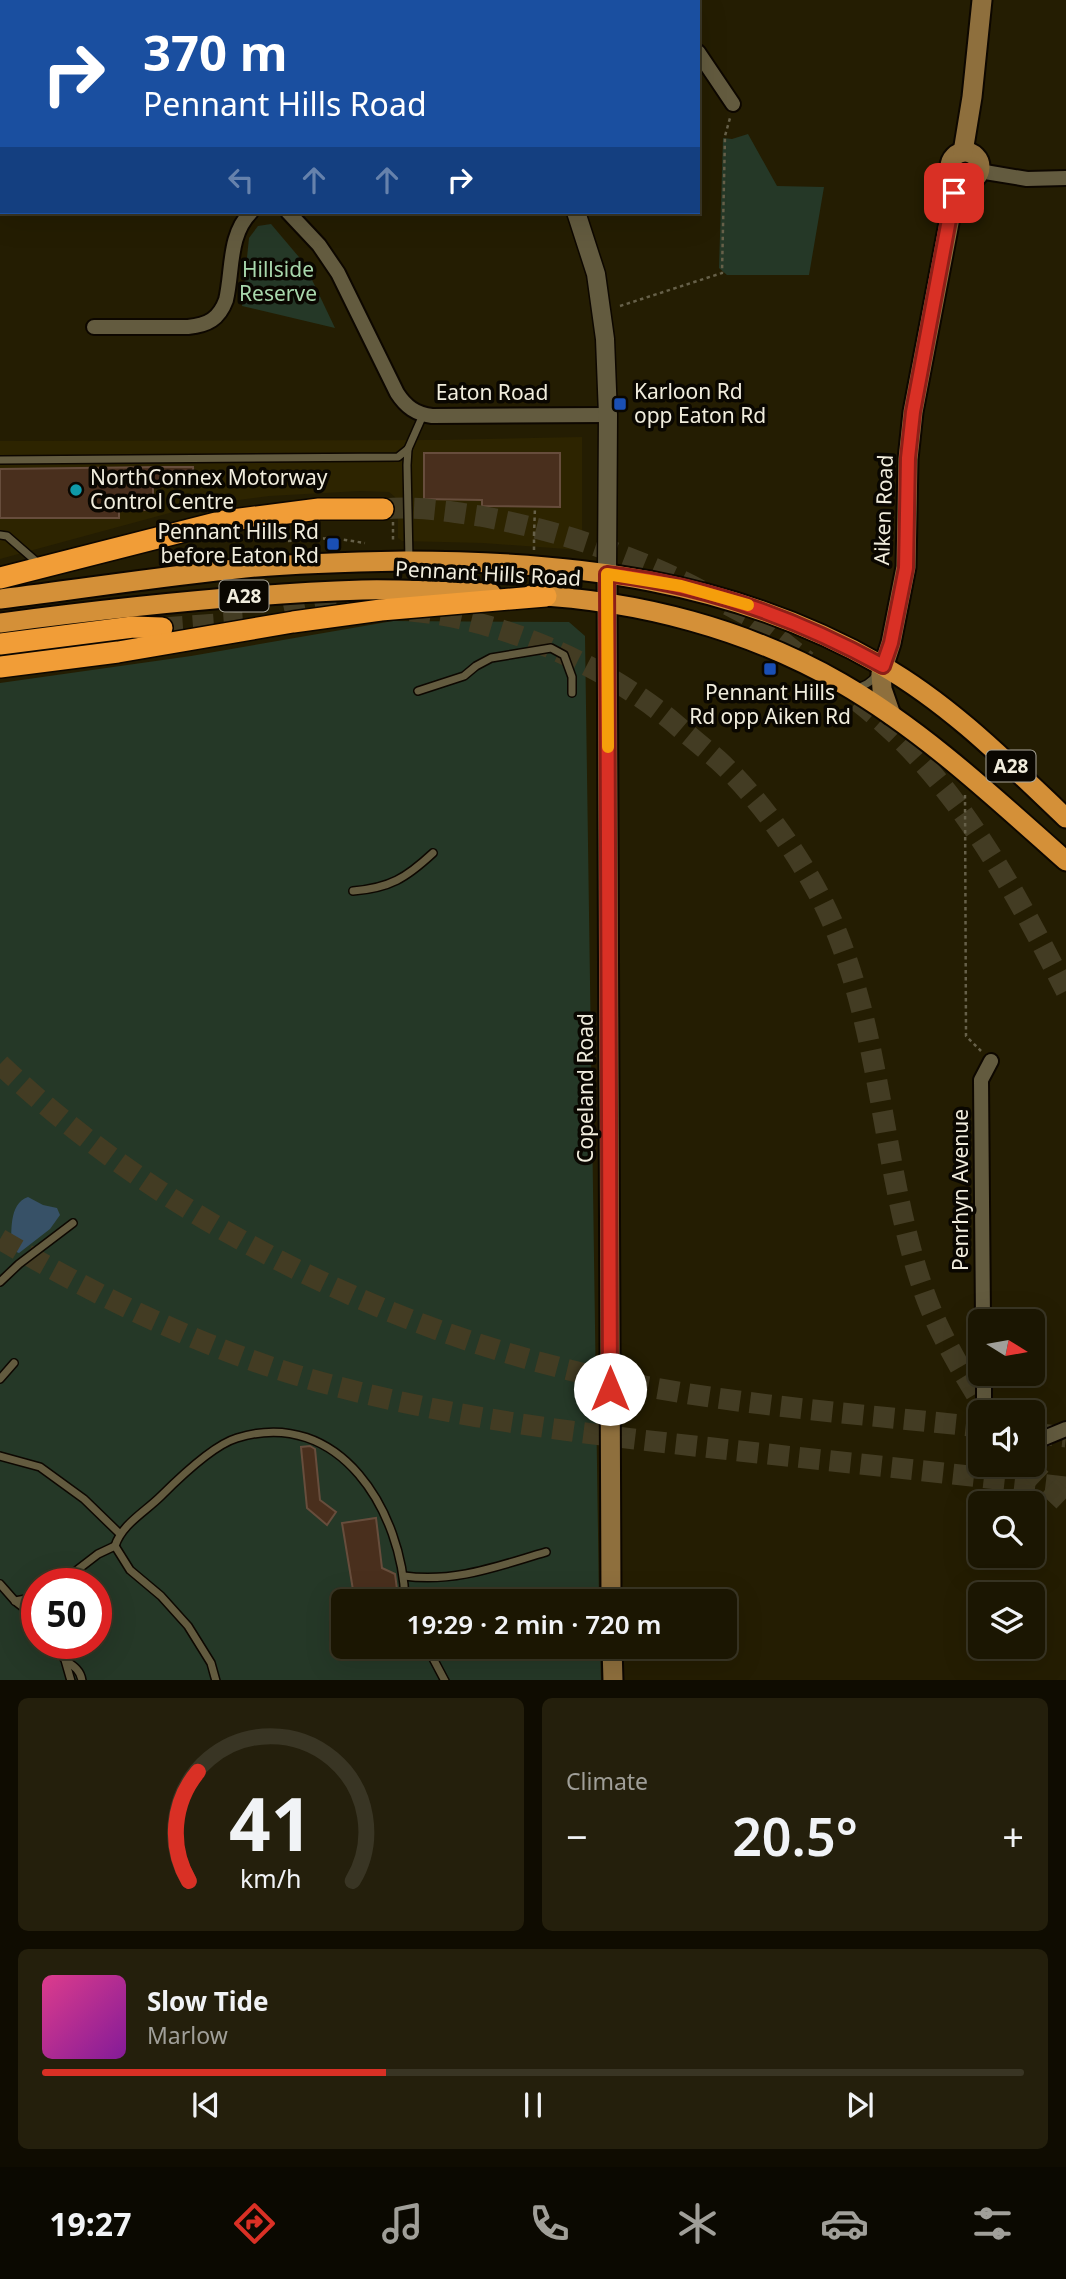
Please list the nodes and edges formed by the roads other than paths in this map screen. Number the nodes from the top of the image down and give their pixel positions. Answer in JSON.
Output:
{"nodes":[{"id":1,"x":982,"y":0,"type":"edge"},
{"id":2,"x":700,"y":55,"type":"edge"},
{"id":3,"x":733,"y":104,"type":"road end"},
{"id":4,"x":962,"y":152,"type":"junction"},
{"id":5,"x":979,"y":170,"type":"junction"},
{"id":6,"x":1066,"y":178,"type":"edge"},
{"id":7,"x":957,"y":181,"type":"junction"},
{"id":8,"x":249,"y":214,"type":"edge"},
{"id":9,"x":290,"y":214,"type":"edge"},
{"id":10,"x":577,"y":214,"type":"edge"},
{"id":11,"x":94,"y":327,"type":"dead end"},
{"id":12,"x":423,"y":415,"type":"junction"},
{"id":13,"x":608,"y":415,"type":"junction"},
{"id":14,"x":408,"y":449,"type":"junction"},
{"id":15,"x":0,"y":460,"type":"edge"},
{"id":16,"x":383,"y":509,"type":"tunnel mouth"},
{"id":17,"x":0,"y":535,"type":"edge"},
{"id":18,"x":409,"y":561,"type":"junction"},
{"id":19,"x":51,"y":566,"type":"junction"},
{"id":20,"x":607,"y":574,"type":"junction"},
{"id":21,"x":0,"y":578,"type":"edge"},
{"id":22,"x":546,"y":596,"type":"junction"},
{"id":23,"x":0,"y":599,"type":"edge"},
{"id":24,"x":608,"y":604,"type":"junction"},
{"id":25,"x":0,"y":623,"type":"edge"},
{"id":26,"x":162,"y":628,"type":"tunnel mouth"},
{"id":27,"x":0,"y":644,"type":"edge"},
{"id":28,"x":883,"y":666,"type":"junction"},
{"id":29,"x":0,"y":667,"type":"edge"},
{"id":30,"x":850,"y":689,"type":"junction"},
{"id":31,"x":418,"y":691,"type":"dead end"},
{"id":32,"x":572,"y":693,"type":"dead end"},
{"id":33,"x":891,"y":715,"type":"junction"},
{"id":34,"x":1066,"y":818,"type":"edge"},
{"id":35,"x":433,"y":853,"type":"dead end"},
{"id":36,"x":1066,"y":862,"type":"edge"},
{"id":37,"x":353,"y":891,"type":"dead end"},
{"id":38,"x":991,"y":1061,"type":"road end"},
{"id":39,"x":73,"y":1223,"type":"dead end"},
{"id":40,"x":0,"y":1283,"type":"edge"},
{"id":41,"x":984,"y":1309,"type":"edge"},
{"id":42,"x":14,"y":1363,"type":"dead end"},
{"id":43,"x":0,"y":1379,"type":"edge"},
{"id":44,"x":1066,"y":1429,"type":"edge"},
{"id":45,"x":1045,"y":1438,"type":"edge"},
{"id":46,"x":0,"y":1456,"type":"edge"},
{"id":47,"x":120,"y":1533,"type":"junction"},
{"id":48,"x":115,"y":1546,"type":"junction"},
{"id":49,"x":546,"y":1552,"type":"dead end"},
{"id":50,"x":80,"y":1568,"type":"edge"},
{"id":51,"x":404,"y":1576,"type":"junction"},
{"id":52,"x":0,"y":1584,"type":"edge"},
{"id":53,"x":405,"y":1589,"type":"edge"},
{"id":54,"x":611,"y":1589,"type":"edge"},
{"id":55,"x":21,"y":1600,"type":"edge"},
{"id":56,"x":15,"y":1601,"type":"junction"},
{"id":57,"x":21,"y":1606,"type":"edge"},
{"id":58,"x":433,"y":1659,"type":"edge"},
{"id":59,"x":612,"y":1659,"type":"edge"},
{"id":60,"x":65,"y":1660,"type":"joint"},
{"id":61,"x":71,"y":1680,"type":"edge"},
{"id":62,"x":82,"y":1680,"type":"edge"},
{"id":63,"x":216,"y":1680,"type":"edge"},
{"id":64,"x":444,"y":1680,"type":"edge"},
{"id":65,"x":612,"y":1680,"type":"edge"}],
"edges":[{"from":1,"to":4,"type":"main road"},
{"from":2,"to":3,"type":"street"},
{"from":4,"to":5,"type":"main road"},
{"from":4,"to":7,"type":"main road"},
{"from":5,"to":6,"type":"street"},
{"from":5,"to":7,"type":"main road"},
{"from":7,"to":28,"type":"main road","name":"Aiken Road"},
{"from":8,"to":11,"type":"street"},
{"from":9,"to":12,"type":"street","name":"Eaton Road"},
{"from":10,"to":13,"type":"street"},
{"from":12,"to":13,"type":"street","name":"Eaton Road"},
{"from":12,"to":14,"type":"lane"},
{"from":13,"to":20,"type":"street"},
{"from":14,"to":15,"type":"lane"},
{"from":14,"to":18,"type":"lane"},
{"from":16,"to":19,"type":"highway"},
{"from":17,"to":19,"type":"lane"},
{"from":18,"to":20,"type":"highway","name":"Pennant Hills Road","number":"A28"},
{"from":18,"to":23,"type":"highway","name":"Pennant Hills Road","number":"A28"},
{"from":19,"to":21,"type":"highway"},
{"from":20,"to":24,"type":"main road","name":"Copeland Road"},
{"from":20,"to":28,"type":"highway","name":"Pennant Hills Road","number":"A28"},
{"from":22,"to":24,"type":"highway","name":"Pennant Hills Road","number":"A28"},
{"from":22,"to":25,"type":"highway","name":"Pennant Hills Road","number":"A28"},
{"from":22,"to":29,"type":"highway"},
{"from":24,"to":30,"type":"highway","name":"Pennant Hills Road","number":"A28"},
{"from":24,"to":54,"type":"main road","name":"Copeland Road"},
{"from":26,"to":27,"type":"highway"},
{"from":28,"to":30,"type":"lane"},
{"from":28,"to":33,"type":"main road","name":"Aiken Road"},
{"from":28,"to":34,"type":"highway","name":"Pennant Hills Road","number":"A28"},
{"from":30,"to":33,"type":"highway","name":"Pennant Hills Road","number":"A28"},
{"from":31,"to":32,"type":"lane"},
{"from":33,"to":36,"type":"highway","name":"Pennant Hills Road","number":"A28"},
{"from":35,"to":37,"type":"lane"},
{"from":38,"to":41,"type":"street","name":"Penrhyn Avenue"},
{"from":39,"to":40,"type":"lane"},
{"from":42,"to":43,"type":"lane"},
{"from":44,"to":45,"type":"street"},
{"from":46,"to":47,"type":"lane"},
{"from":47,"to":48,"type":"lane"},
{"from":47,"to":51,"type":"lane"},
{"from":48,"to":50,"type":"lane"},
{"from":48,"to":63,"type":"lane"},
{"from":49,"to":51,"type":"lane"},
{"from":51,"to":53,"type":"lane"},
{"from":52,"to":56,"type":"lane"},
{"from":55,"to":56,"type":"lane"},
{"from":56,"to":57,"type":"lane"},
{"from":58,"to":64,"type":"lane"},
{"from":59,"to":65,"type":"main road"},
{"from":60,"to":61,"type":"lane"},
{"from":60,"to":62,"type":"lane"}]}
